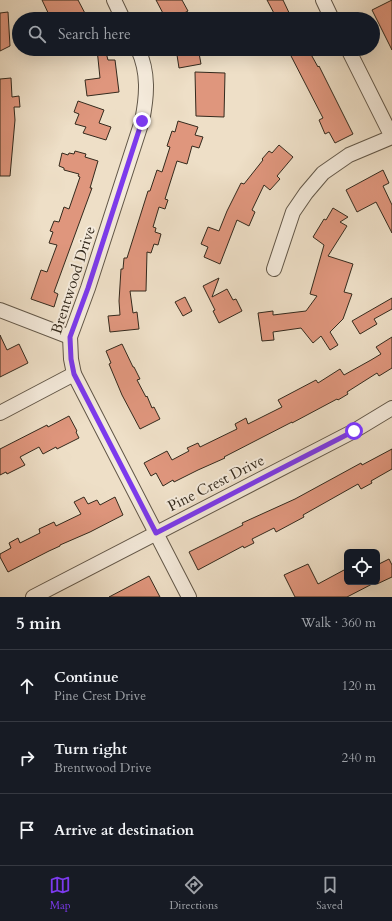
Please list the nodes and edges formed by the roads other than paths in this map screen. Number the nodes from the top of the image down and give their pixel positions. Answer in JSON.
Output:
{"nodes":[{"id":1,"x":114,"y":0,"type":"edge"},
{"id":2,"x":323,"y":0,"type":"edge"},
{"id":3,"x":120,"y":12,"type":"edge"},
{"id":4,"x":329,"y":12,"type":"edge"},
{"id":5,"x":141,"y":56,"type":"edge"},
{"id":6,"x":352,"y":56,"type":"edge"},
{"id":7,"x":392,"y":137,"type":"edge"},
{"id":8,"x":274,"y":269,"type":"dead end"},
{"id":9,"x":0,"y":310,"type":"edge"},
{"id":10,"x":70,"y":337,"type":"junction"},
{"id":11,"x":74,"y":374,"type":"junction"},
{"id":12,"x":392,"y":408,"type":"edge"},
{"id":13,"x":0,"y":413,"type":"edge"},
{"id":14,"x":156,"y":533,"type":"junction"},
{"id":15,"x":33,"y":597,"type":"edge"},
{"id":16,"x":190,"y":597,"type":"edge"}],
"edges":[{"from":1,"to":3,"type":"street"},
{"from":2,"to":4,"type":"street"},
{"from":5,"to":10,"type":"street","name":"Brentwood Drive"},
{"from":6,"to":7,"type":"street"},
{"from":7,"to":8,"type":"street"},
{"from":9,"to":10,"type":"street"},
{"from":10,"to":11,"type":"street","name":"Brentwood Drive"},
{"from":11,"to":13,"type":"street"},
{"from":11,"to":14,"type":"street","name":"Brentwood Drive"},
{"from":12,"to":14,"type":"street","name":"Pine Crest Drive"},
{"from":14,"to":15,"type":"street","name":"Pine Crest Drive"},
{"from":14,"to":16,"type":"street","name":"Brentwood Drive"}]}
